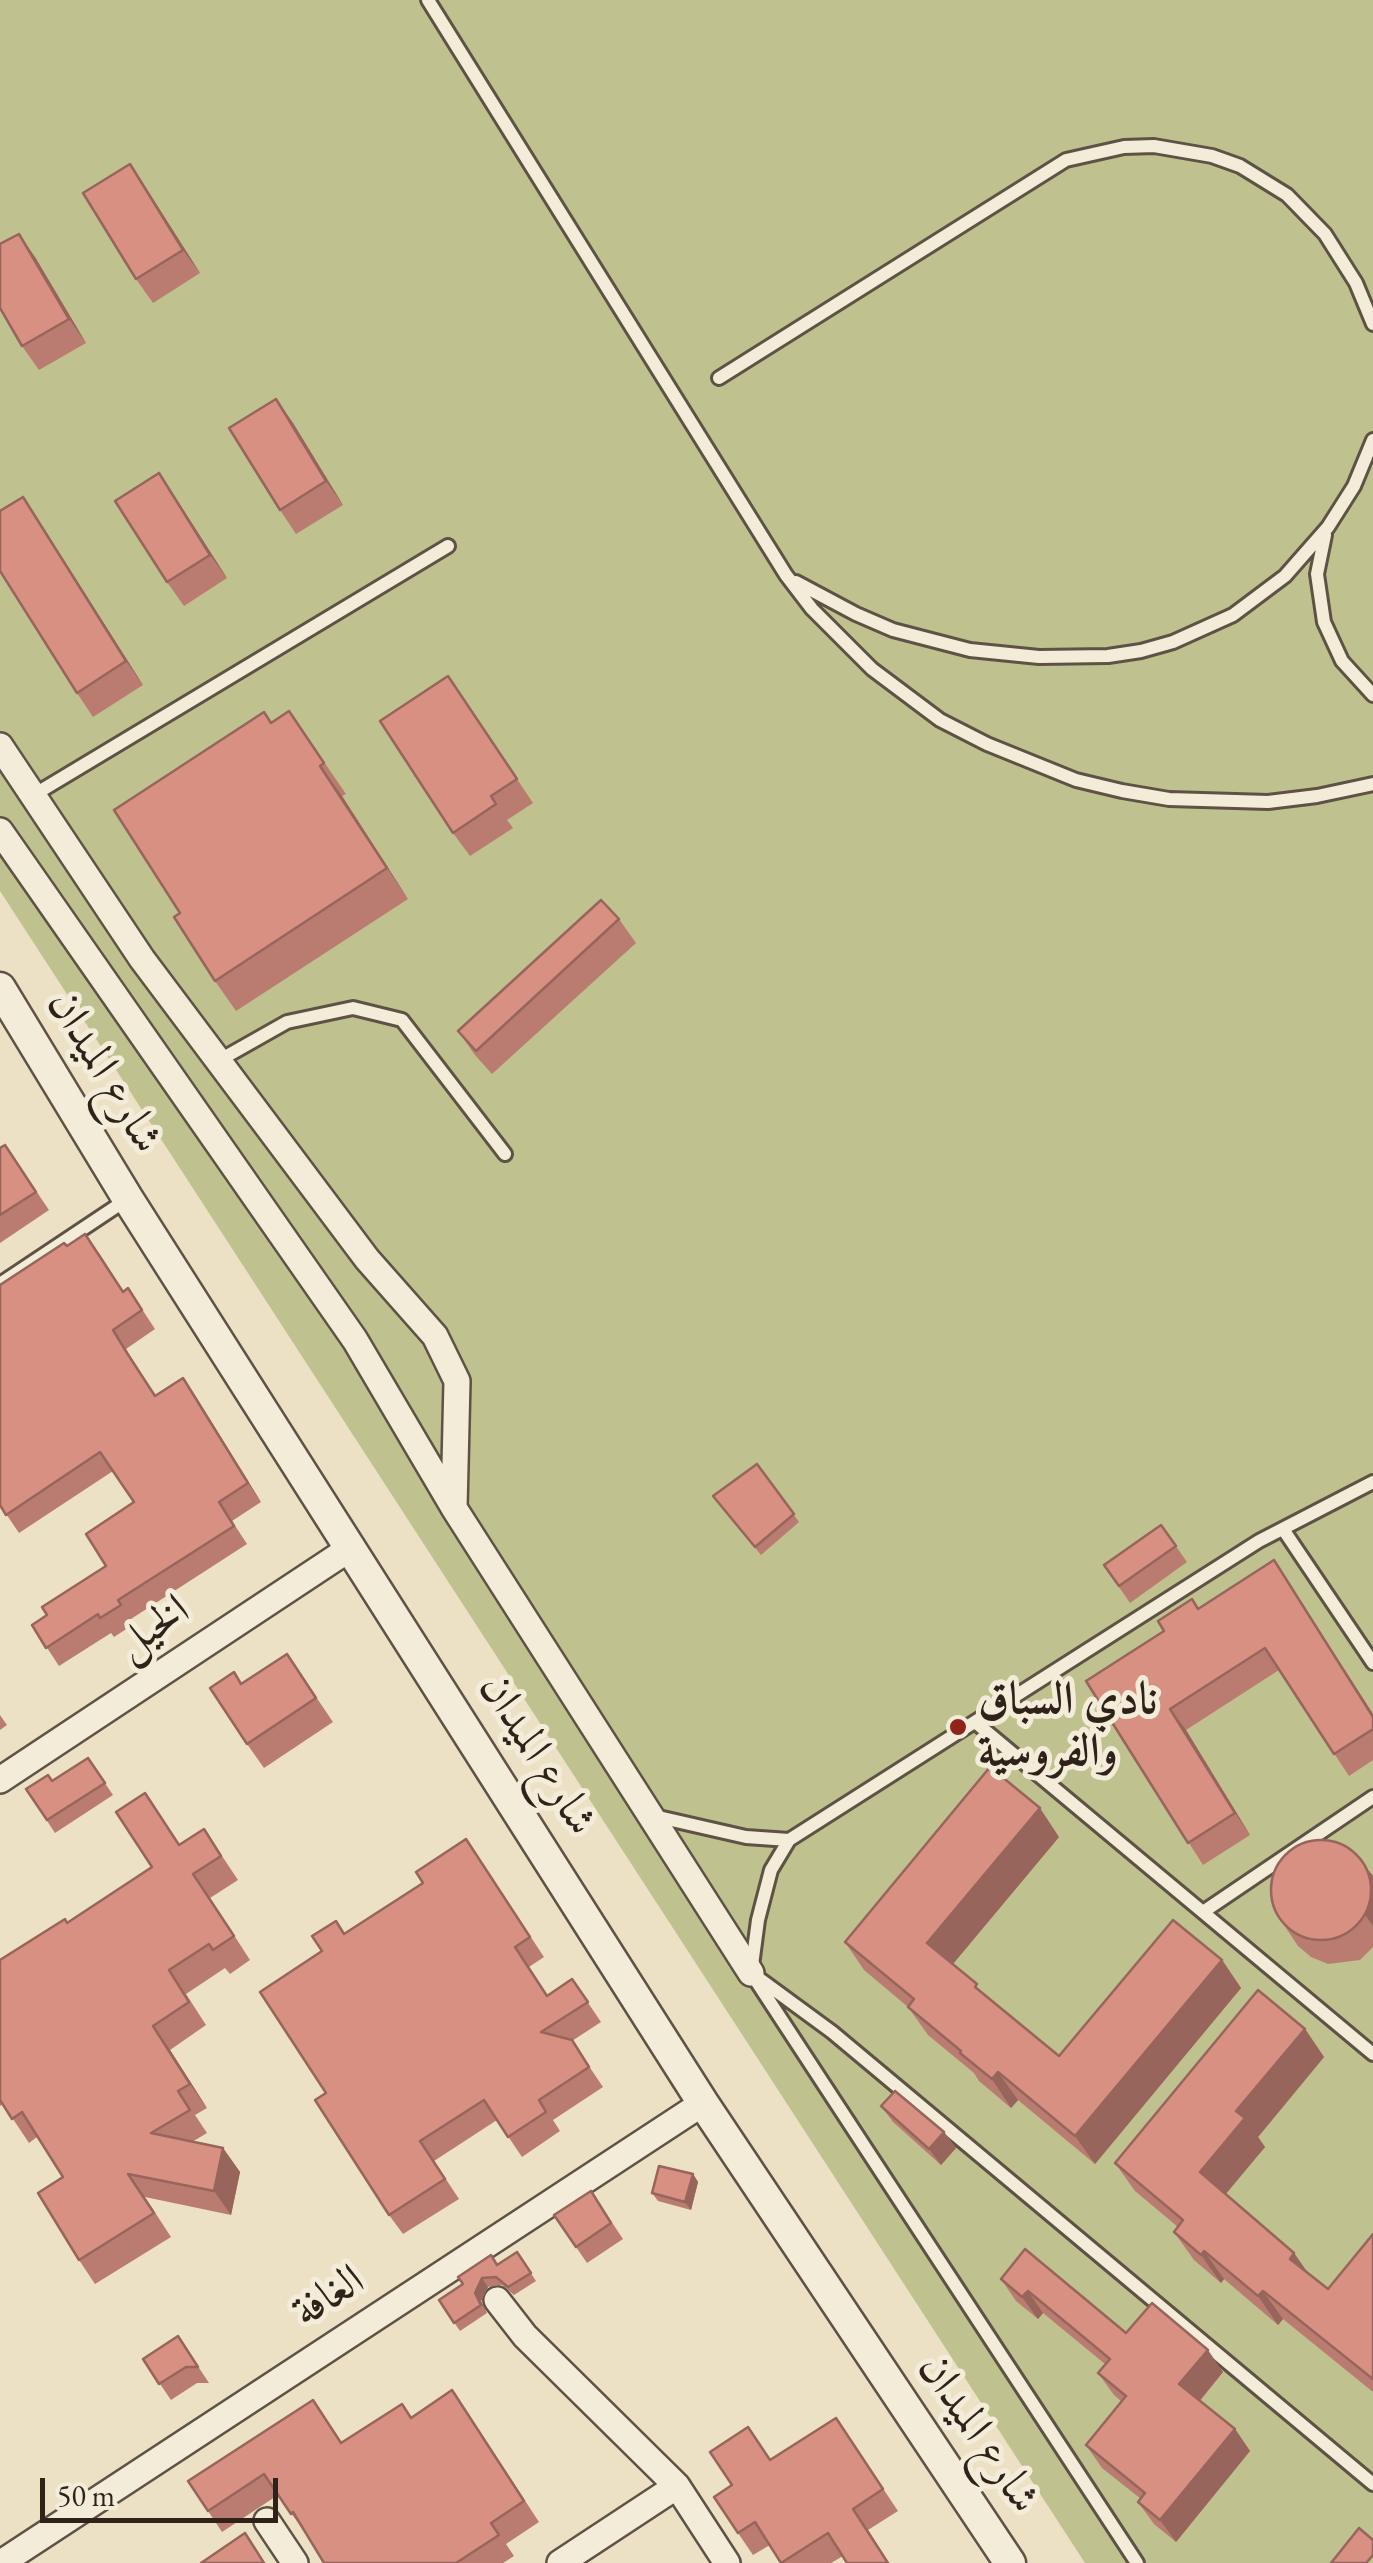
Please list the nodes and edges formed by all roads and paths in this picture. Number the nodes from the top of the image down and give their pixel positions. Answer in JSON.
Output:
{"nodes":[{"id":1,"x":428,"y":0,"type":"edge"},
{"id":2,"x":1373,"y":324,"type":"edge"},
{"id":3,"x":719,"y":378,"type":"dead end"},
{"id":4,"x":1373,"y":440,"type":"edge"},
{"id":5,"x":1328,"y":527,"type":"junction"},
{"id":6,"x":448,"y":546,"type":"dead end"},
{"id":7,"x":786,"y":575,"type":"junction"},
{"id":8,"x":1373,"y":694,"type":"edge"},
{"id":9,"x":0,"y":746,"type":"edge"},
{"id":10,"x":1373,"y":784,"type":"edge"},
{"id":11,"x":32,"y":796,"type":"junction"},
{"id":12,"x":0,"y":831,"type":"edge"},
{"id":13,"x":4,"y":1003,"type":"edge"},
{"id":14,"x":218,"y":1061,"type":"junction"},
{"id":15,"x":504,"y":1154,"type":"dead end"},
{"id":16,"x":128,"y":1199,"type":"junction"},
{"id":17,"x":0,"y":1284,"type":"edge"},
{"id":18,"x":1373,"y":1482,"type":"edge"},
{"id":19,"x":454,"y":1508,"type":"junction"},
{"id":20,"x":1283,"y":1529,"type":"junction"},
{"id":21,"x":352,"y":1547,"type":"junction"},
{"id":22,"x":1373,"y":1664,"type":"edge"},
{"id":23,"x":974,"y":1722,"type":"junction"},
{"id":24,"x":0,"y":1780,"type":"edge"},
{"id":25,"x":1373,"y":1798,"type":"edge"},
{"id":26,"x":647,"y":1815,"type":"junction"},
{"id":27,"x":789,"y":1840,"type":"junction"},
{"id":28,"x":1203,"y":1912,"type":"junction"},
{"id":29,"x":750,"y":1972,"type":"junction"},
{"id":30,"x":1373,"y":2054,"type":"edge"},
{"id":31,"x":703,"y":2102,"type":"junction"},
{"id":32,"x":497,"y":2300,"type":"dead end"},
{"id":33,"x":1373,"y":2484,"type":"edge"},
{"id":34,"x":677,"y":2486,"type":"junction"},
{"id":35,"x":267,"y":2521,"type":"dead end"},
{"id":36,"x":997,"y":2557,"type":"edge"},
{"id":37,"x":1,"y":2563,"type":"edge"},
{"id":38,"x":295,"y":2563,"type":"edge"},
{"id":39,"x":560,"y":2563,"type":"edge"},
{"id":40,"x":727,"y":2563,"type":"edge"},
{"id":41,"x":1137,"y":2563,"type":"edge"}],
"edges":[{"from":1,"to":7,"type":"lane"},
{"from":2,"to":3,"type":"lane"},
{"from":4,"to":5,"type":"lane"},
{"from":5,"to":7,"type":"lane"},
{"from":5,"to":8,"type":"lane"},
{"from":6,"to":11,"type":"lane"},
{"from":7,"to":10,"type":"lane"},
{"from":9,"to":11,"type":"street"},
{"from":11,"to":14,"type":"street"},
{"from":12,"to":19,"type":"street"},
{"from":13,"to":16,"type":"street","name":"شارع الميدان"},
{"from":14,"to":15,"type":"lane"},
{"from":14,"to":19,"type":"street"},
{"from":16,"to":17,"type":"lane"},
{"from":16,"to":21,"type":"street","name":"شارع الميدان"},
{"from":18,"to":20,"type":"lane"},
{"from":19,"to":26,"type":"street"},
{"from":20,"to":22,"type":"lane"},
{"from":20,"to":23,"type":"lane"},
{"from":21,"to":24,"type":"street","name":"الخيل"},
{"from":21,"to":31,"type":"street","name":"شارع الميدان"},
{"from":23,"to":27,"type":"lane"},
{"from":23,"to":28,"type":"lane"},
{"from":25,"to":28,"type":"lane"},
{"from":26,"to":27,"type":"lane"},
{"from":26,"to":29,"type":"street"},
{"from":27,"to":29,"type":"lane"},
{"from":28,"to":30,"type":"lane"},
{"from":29,"to":33,"type":"lane"},
{"from":29,"to":41,"type":"lane"},
{"from":31,"to":36,"type":"street","name":"شارع الميدان"},
{"from":31,"to":37,"type":"street","name":"الغافة"},
{"from":32,"to":34,"type":"street"},
{"from":34,"to":39,"type":"street"},
{"from":34,"to":40,"type":"street"},
{"from":35,"to":38,"type":"street"}]}
